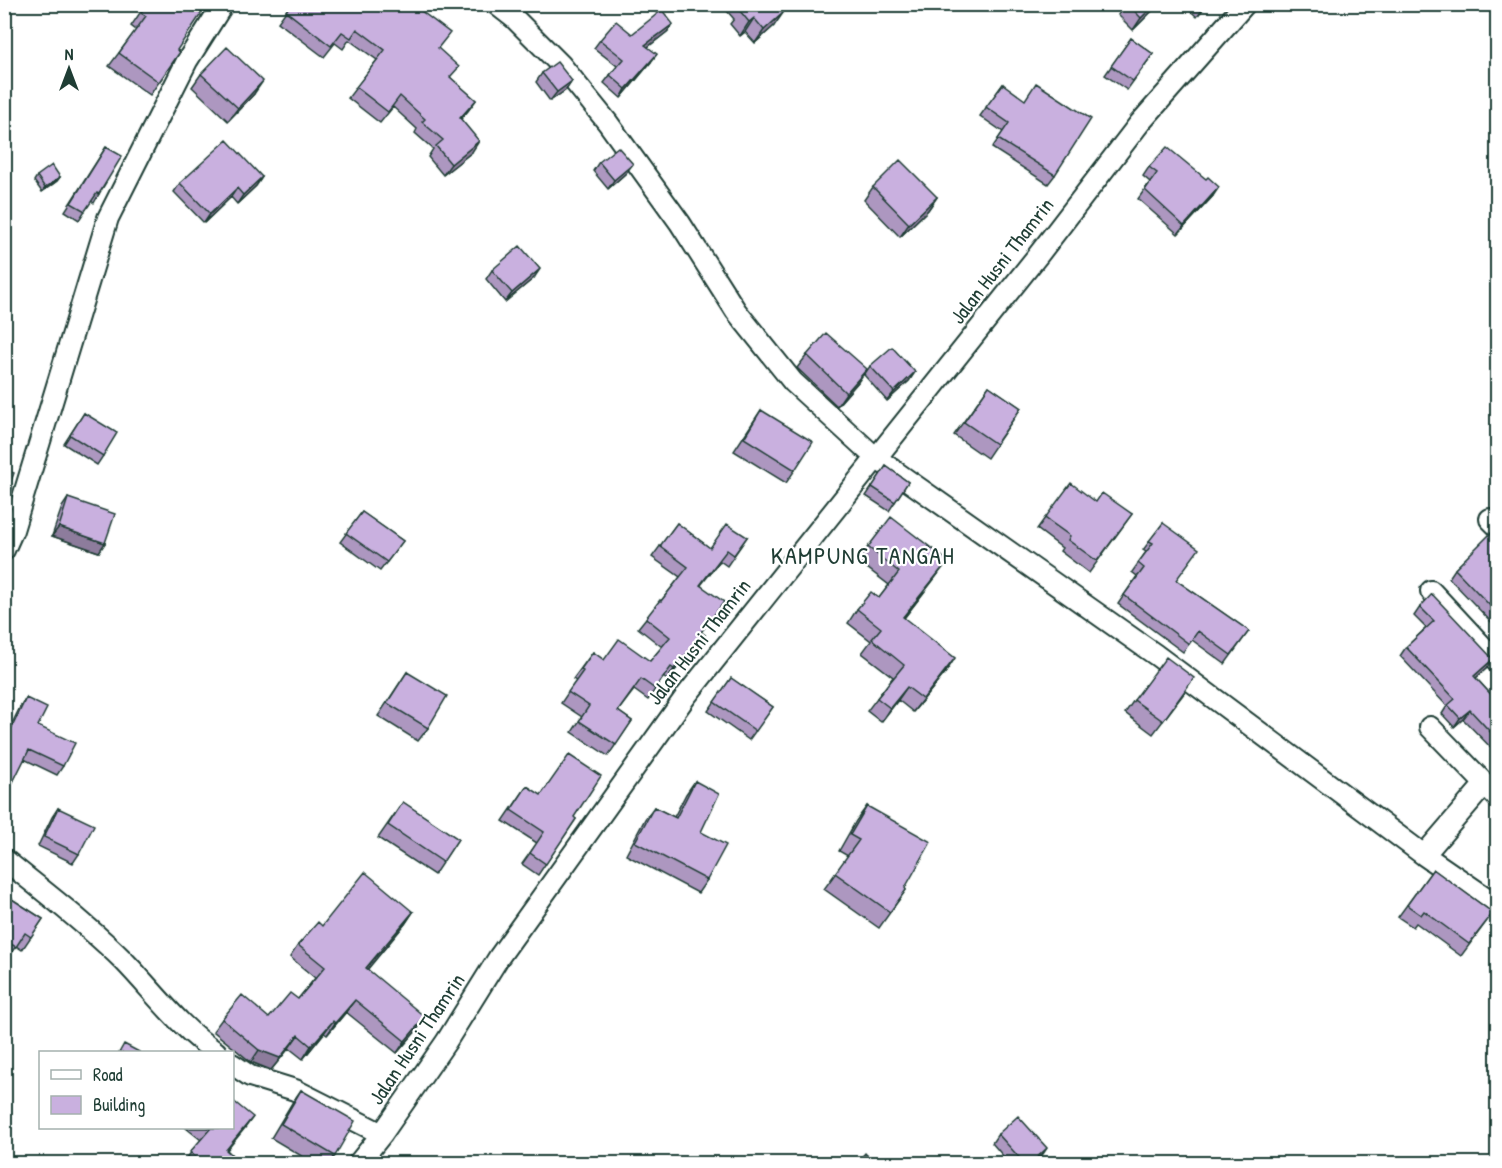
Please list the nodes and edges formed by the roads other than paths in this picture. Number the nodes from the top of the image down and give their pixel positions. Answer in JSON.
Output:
{"nodes":[{"id":1,"x":223,"y":4,"type":"edge"},
{"id":2,"x":496,"y":4,"type":"edge"},
{"id":3,"x":1245,"y":4,"type":"edge"},
{"id":4,"x":876,"y":458,"type":"junction"},
{"id":5,"x":4,"y":550,"type":"edge"},
{"id":6,"x":1431,"y":591,"type":"dead end"},
{"id":7,"x":1497,"y":663,"type":"edge"},
{"id":8,"x":1430,"y":727,"type":"dead end"},
{"id":9,"x":1491,"y":791,"type":"edge"},
{"id":10,"x":1424,"y":855,"type":"junction"},
{"id":11,"x":4,"y":858,"type":"edge"},
{"id":12,"x":1497,"y":905,"type":"edge"},
{"id":13,"x":214,"y":1051,"type":"edge"},
{"id":14,"x":234,"y":1065,"type":"edge"},
{"id":15,"x":382,"y":1134,"type":"junction"},
{"id":16,"x":358,"y":1164,"type":"edge"}],
"edges":[{"from":1,"to":5,"type":"street"},
{"from":2,"to":4,"type":"street"},
{"from":3,"to":4,"type":"street","name":"Jalan Husni Thamrin"},
{"from":4,"to":10,"type":"street"},
{"from":4,"to":15,"type":"street","name":"Jalan Husni Thamrin"},
{"from":6,"to":7,"type":"street"},
{"from":8,"to":9,"type":"street"},
{"from":9,"to":10,"type":"street"},
{"from":10,"to":12,"type":"street"},
{"from":11,"to":13,"type":"street"},
{"from":14,"to":15,"type":"street"},
{"from":15,"to":16,"type":"street","name":"Jalan Husni Thamrin"}]}
